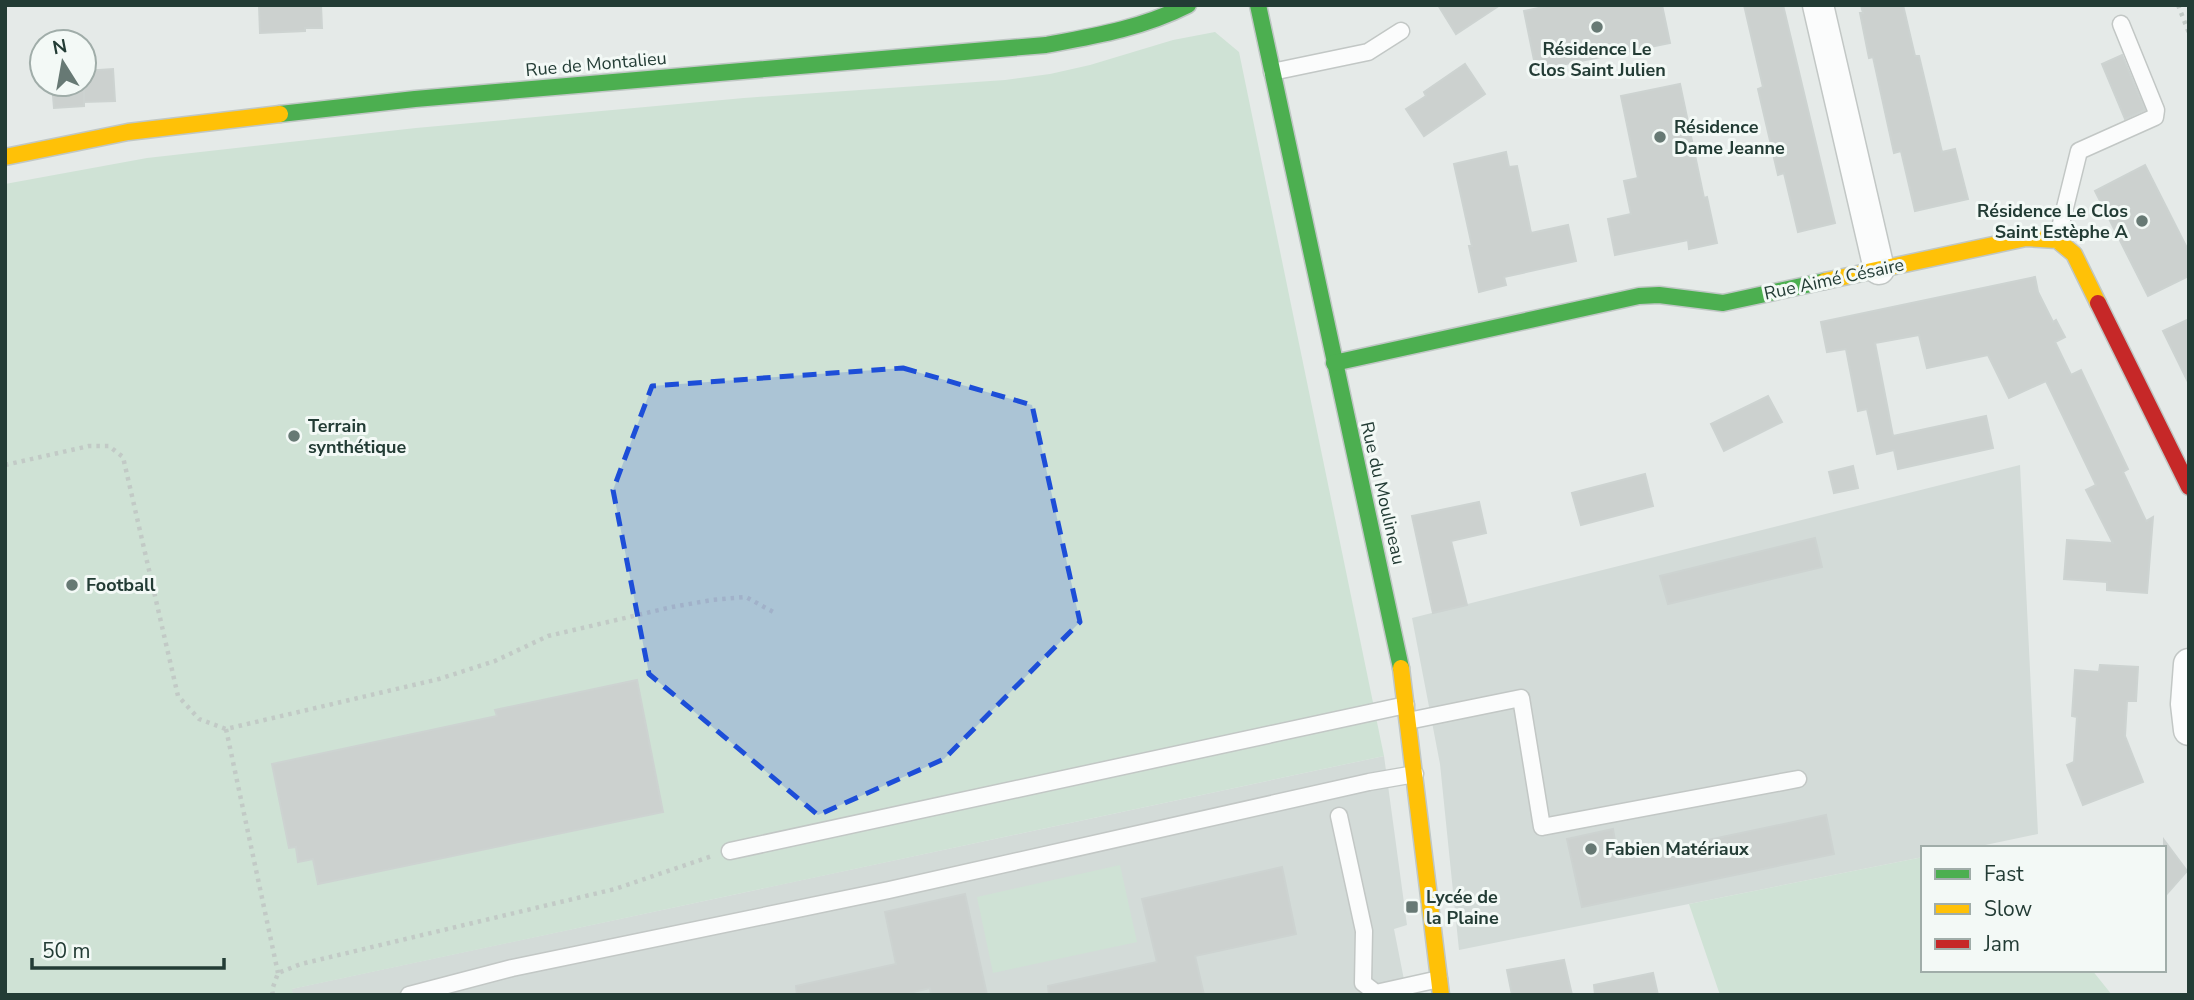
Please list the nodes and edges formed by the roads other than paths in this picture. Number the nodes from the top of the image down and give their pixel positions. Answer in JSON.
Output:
{"nodes":[{"id":1,"x":1188,"y":5,"type":"edge"},
{"id":2,"x":1258,"y":5,"type":"edge"},
{"id":3,"x":1818,"y":5,"type":"edge"},
{"id":4,"x":2121,"y":24,"type":"dead end"},
{"id":5,"x":1401,"y":31,"type":"dead end"},
{"id":6,"x":1271,"y":72,"type":"junction"},
{"id":7,"x":5,"y":157,"type":"edge"},
{"id":8,"x":2057,"y":240,"type":"junction"},
{"id":9,"x":1879,"y":269,"type":"junction"},
{"id":10,"x":1334,"y":363,"type":"junction"},
{"id":11,"x":2189,"y":487,"type":"edge"},
{"id":12,"x":2189,"y":664,"type":"edge"},
{"id":13,"x":1407,"y":713,"type":"junction"},
{"id":14,"x":2189,"y":730,"type":"edge"},
{"id":15,"x":1415,"y":774,"type":"junction"},
{"id":16,"x":1798,"y":779,"type":"dead end"},
{"id":17,"x":1339,"y":816,"type":"dead end"},
{"id":18,"x":730,"y":851,"type":"road end"},
{"id":19,"x":1440,"y":987,"type":"edge"},
{"id":20,"x":409,"y":995,"type":"edge"}],
"edges":[{"from":1,"to":7,"type":"street","name":"Rue de Montalieu"},
{"from":2,"to":6,"type":"street","name":"Rue du Moulineau"},
{"from":3,"to":9,"type":"street"},
{"from":4,"to":8,"type":"lane"},
{"from":5,"to":6,"type":"lane"},
{"from":6,"to":10,"type":"street","name":"Rue du Moulineau"},
{"from":8,"to":9,"type":"street","name":"Rue Aimé Césaire"},
{"from":8,"to":11,"type":"street"},
{"from":9,"to":10,"type":"street","name":"Rue Aimé Césaire"},
{"from":10,"to":13,"type":"street","name":"Rue du Moulineau"},
{"from":12,"to":14,"type":"street"},
{"from":13,"to":15,"type":"street","name":"Rue du Moulineau"},
{"from":13,"to":16,"type":"lane"},
{"from":13,"to":18,"type":"lane"},
{"from":15,"to":19,"type":"street","name":"Rue du Moulineau"},
{"from":15,"to":20,"type":"lane"},
{"from":17,"to":19,"type":"lane"}]}
